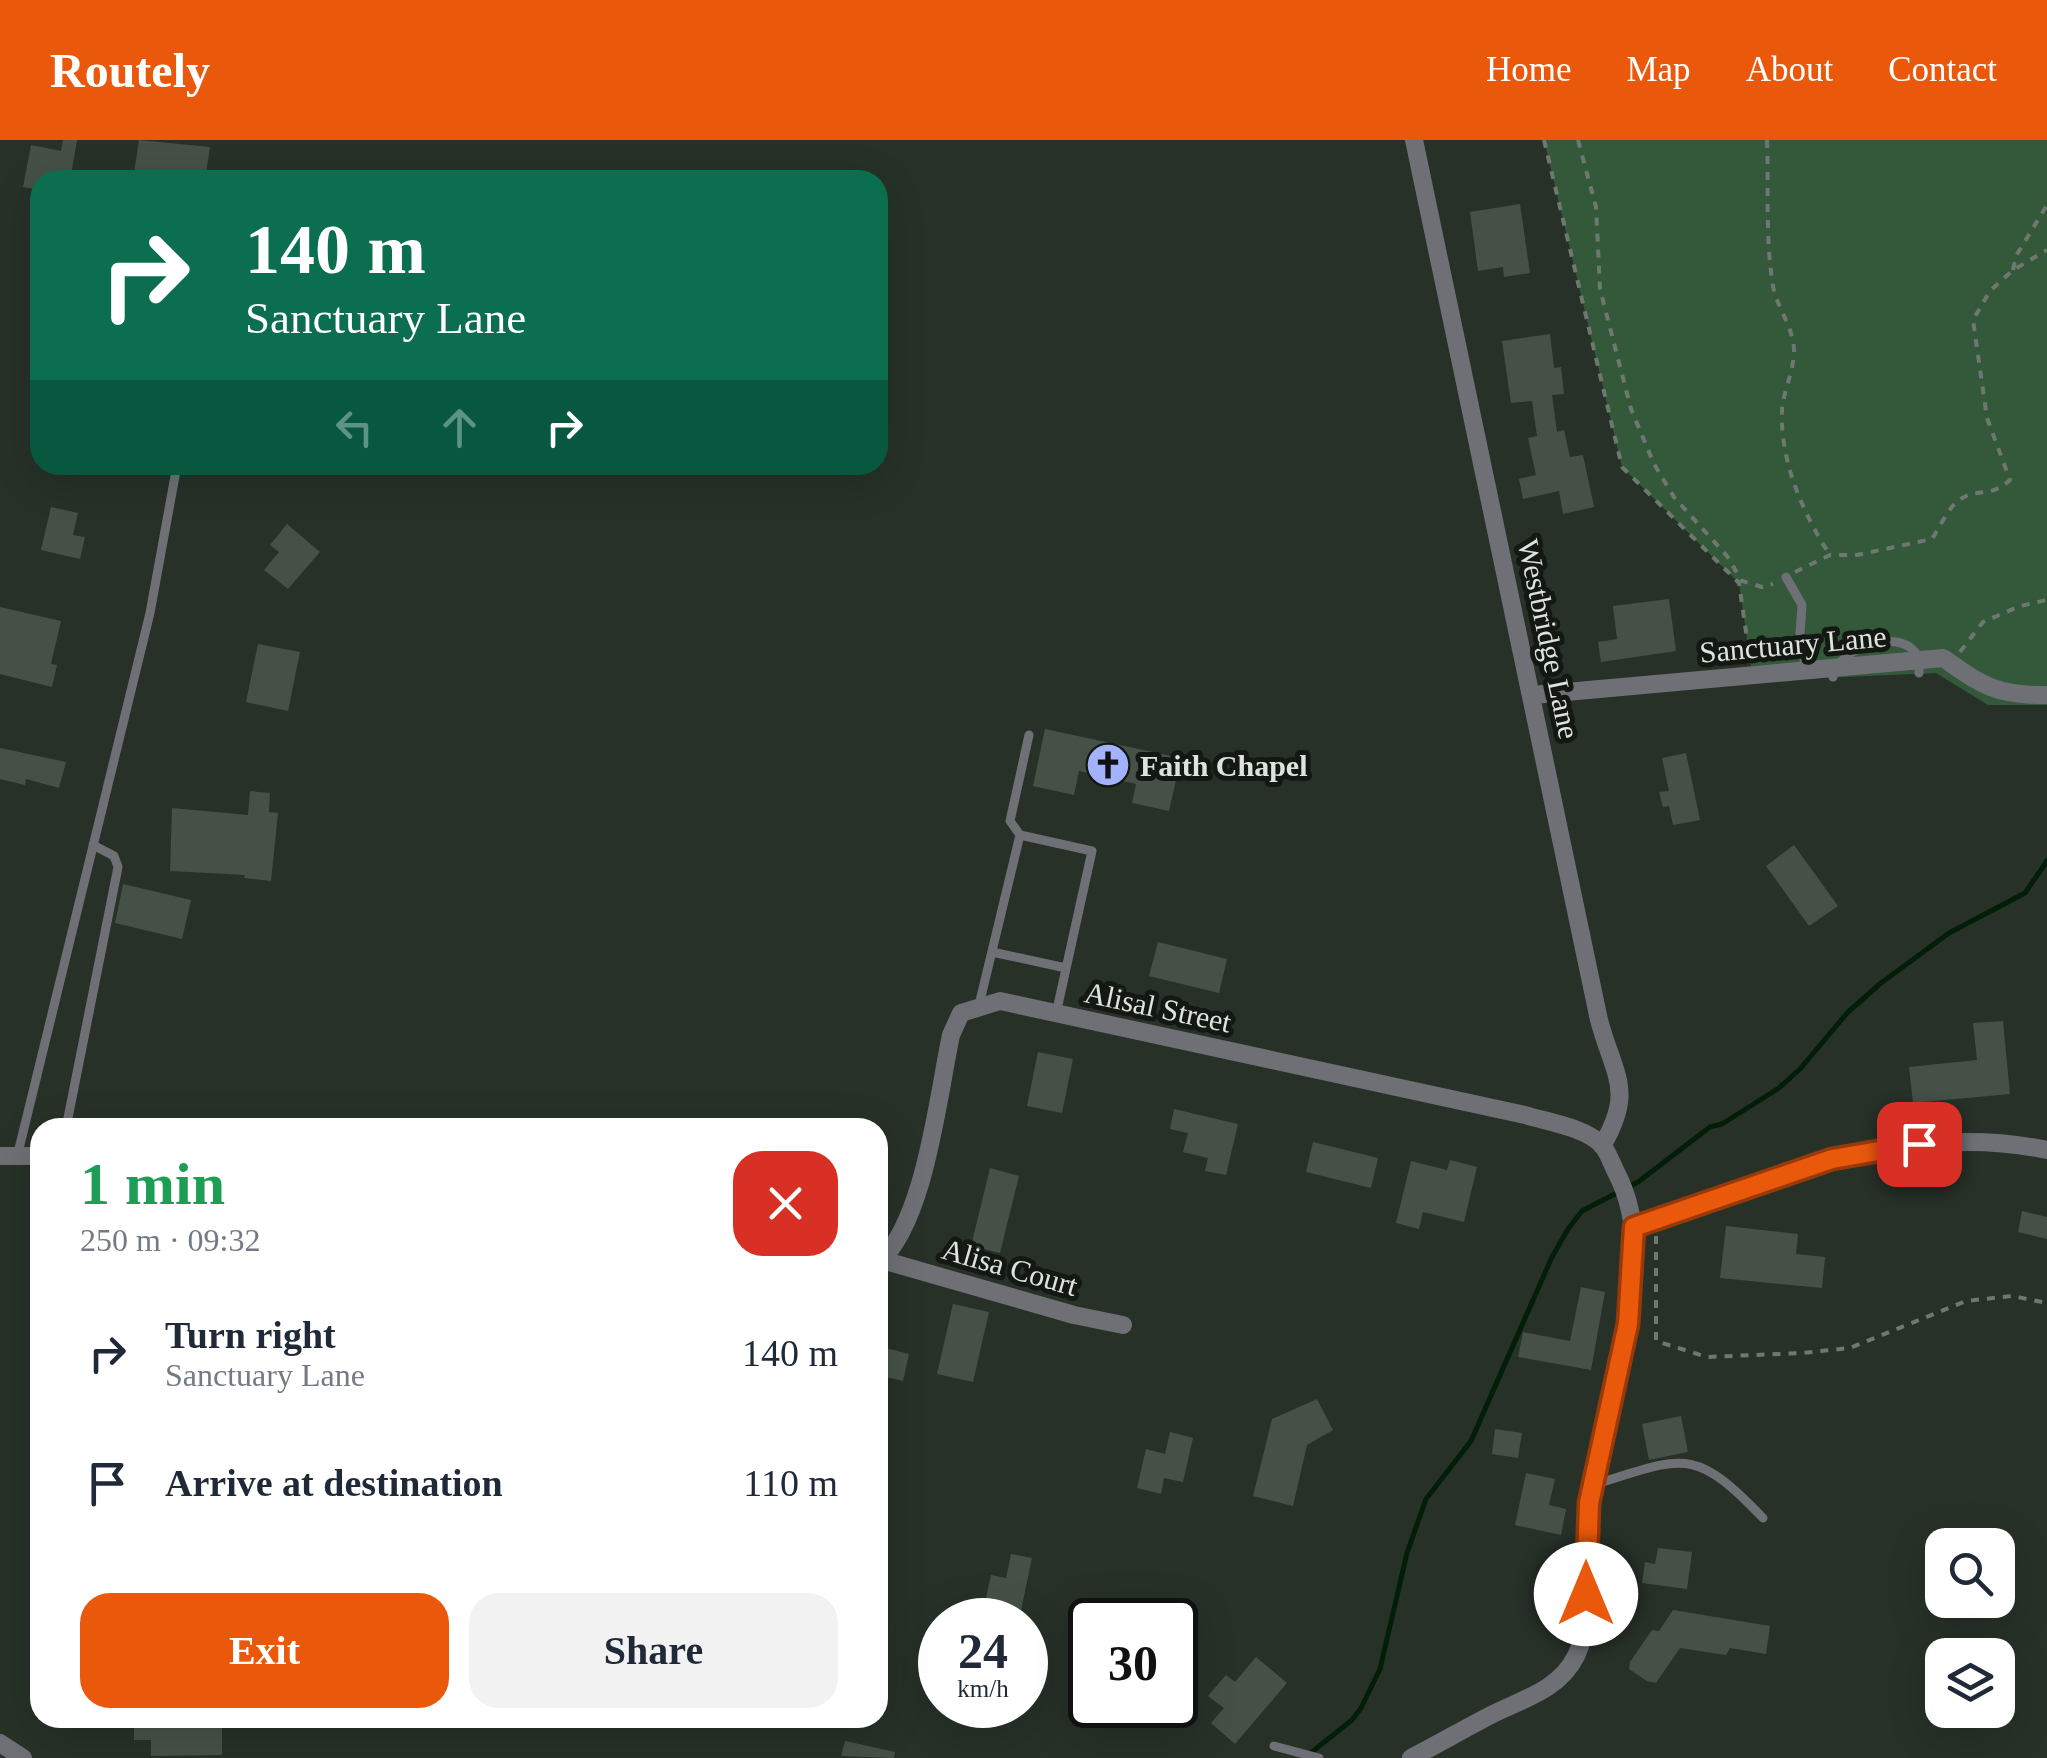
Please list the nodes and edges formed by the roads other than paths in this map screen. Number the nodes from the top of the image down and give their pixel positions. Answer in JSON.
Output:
{"nodes":[{"id":1,"x":1414,"y":140,"type":"edge"},
{"id":2,"x":175,"y":475,"type":"edge"},
{"id":3,"x":1786,"y":577,"type":"road end"},
{"id":4,"x":1804,"y":675,"type":"junction"},
{"id":5,"x":2047,"y":694,"type":"edge"},
{"id":6,"x":1533,"y":695,"type":"junction"},
{"id":7,"x":1029,"y":734,"type":"dead end"},
{"id":8,"x":1020,"y":835,"type":"junction"},
{"id":9,"x":93,"y":845,"type":"junction"},
{"id":10,"x":992,"y":952,"type":"junction"},
{"id":11,"x":1066,"y":968,"type":"junction"},
{"id":12,"x":979,"y":1006,"type":"junction"},
{"id":13,"x":1056,"y":1014,"type":"junction"},
{"id":14,"x":68,"y":1118,"type":"edge"},
{"id":15,"x":2046,"y":1145,"type":"edge"},
{"id":16,"x":1602,"y":1146,"type":"junction"},
{"id":17,"x":8,"y":1156,"type":"edge"},
{"id":18,"x":1634,"y":1227,"type":"junction"},
{"id":19,"x":888,"y":1251,"type":"edge"},
{"id":20,"x":888,"y":1264,"type":"edge"},
{"id":21,"x":1124,"y":1325,"type":"dead end"},
{"id":22,"x":1592,"y":1485,"type":"junction"},
{"id":23,"x":1763,"y":1518,"type":"dead end"},
{"id":24,"x":0,"y":1744,"type":"edge"},
{"id":25,"x":1274,"y":1746,"type":"dead end"},
{"id":26,"x":24,"y":1758,"type":"edge"},
{"id":27,"x":1319,"y":1758,"type":"edge"},
{"id":28,"x":1411,"y":1758,"type":"edge"}],
"edges":[{"from":1,"to":6,"type":"street","name":"Westbridge Lane"},
{"from":2,"to":9,"type":"lane"},
{"from":3,"to":4,"type":"lane"},
{"from":4,"to":5,"type":"street","name":"Sanctuary Lane"},
{"from":4,"to":6,"type":"street","name":"Sanctuary Lane"},
{"from":6,"to":16,"type":"street","name":"Westbridge Lane"},
{"from":7,"to":8,"type":"lane"},
{"from":8,"to":10,"type":"lane"},
{"from":8,"to":11,"type":"lane"},
{"from":9,"to":14,"type":"lane"},
{"from":9,"to":17,"type":"lane"},
{"from":10,"to":11,"type":"lane"},
{"from":10,"to":12,"type":"lane"},
{"from":11,"to":13,"type":"lane"},
{"from":12,"to":13,"type":"street","name":"Alisal Street"},
{"from":12,"to":19,"type":"street"},
{"from":13,"to":16,"type":"street","name":"Alisal Street"},
{"from":15,"to":18,"type":"street"},
{"from":16,"to":18,"type":"street"},
{"from":18,"to":22,"type":"street"},
{"from":20,"to":21,"type":"street","name":"Alisa Court"},
{"from":22,"to":23,"type":"lane"},
{"from":22,"to":28,"type":"street"},
{"from":24,"to":26,"type":"street"},
{"from":25,"to":27,"type":"lane"}]}
